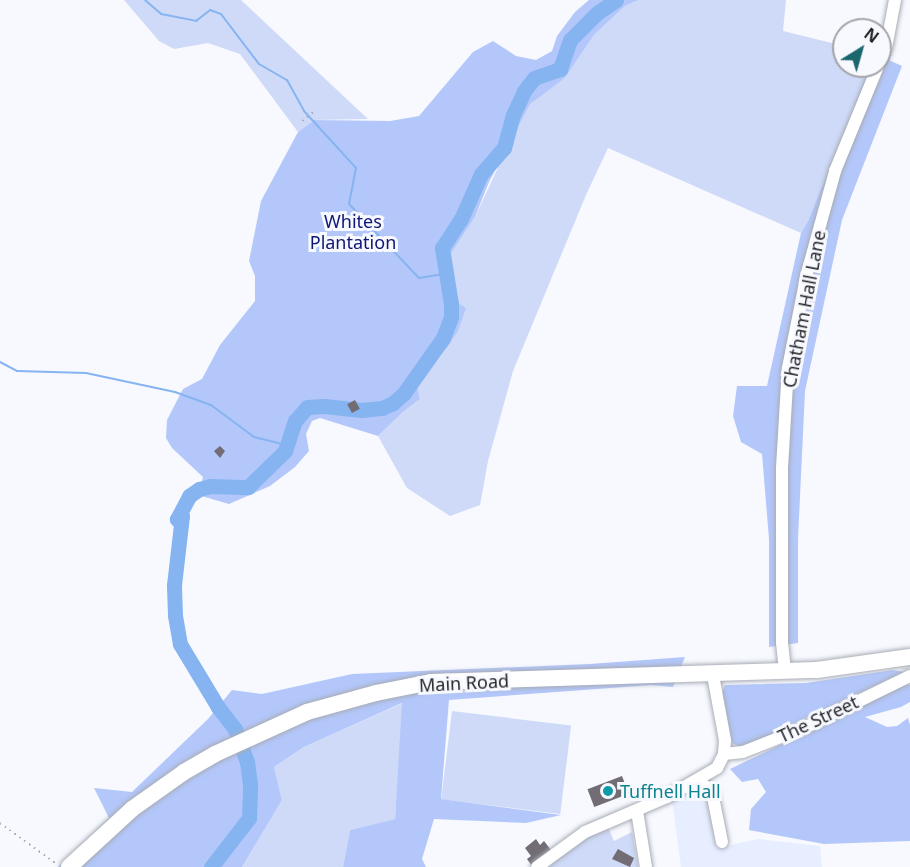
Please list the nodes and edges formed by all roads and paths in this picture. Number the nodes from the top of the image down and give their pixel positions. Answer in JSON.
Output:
{"nodes":[{"id":1,"x":896,"y":0,"type":"edge"},
{"id":2,"x":891,"y":18,"type":"edge"},
{"id":3,"x":873,"y":78,"type":"edge"},
{"id":4,"x":313,"y":112,"type":"dead end"},
{"id":5,"x":303,"y":120,"type":"dead end"},
{"id":6,"x":910,"y":657,"type":"edge"},
{"id":7,"x":785,"y":671,"type":"junction"},
{"id":8,"x":713,"y":675,"type":"junction"},
{"id":9,"x":910,"y":676,"type":"edge"},
{"id":10,"x":724,"y":754,"type":"junction"},
{"id":11,"x":699,"y":781,"type":"junction"},
{"id":12,"x":637,"y":811,"type":"junction"},
{"id":13,"x":0,"y":823,"type":"edge"},
{"id":14,"x":722,"y":843,"type":"dead end"},
{"id":15,"x":60,"y":867,"type":"edge"},
{"id":16,"x":69,"y":867,"type":"edge"},
{"id":17,"x":537,"y":867,"type":"edge"},
{"id":18,"x":646,"y":867,"type":"edge"}],
"edges":[{"from":1,"to":2,"type":"street","name":"Chatham Hall Lane"},
{"from":3,"to":7,"type":"street","name":"Chatham Hall Lane"},
{"from":4,"to":5,"type":"path"},
{"from":6,"to":7,"type":"main road","name":"Main Road"},
{"from":7,"to":8,"type":"main road","name":"Main Road"},
{"from":8,"to":10,"type":"street"},
{"from":8,"to":16,"type":"main road","name":"Main Road"},
{"from":9,"to":10,"type":"street","name":"The Street"},
{"from":10,"to":11,"type":"street"},
{"from":11,"to":12,"type":"street"},
{"from":11,"to":14,"type":"street"},
{"from":12,"to":17,"type":"street"},
{"from":12,"to":18,"type":"street"},
{"from":13,"to":15,"type":"path"}]}
